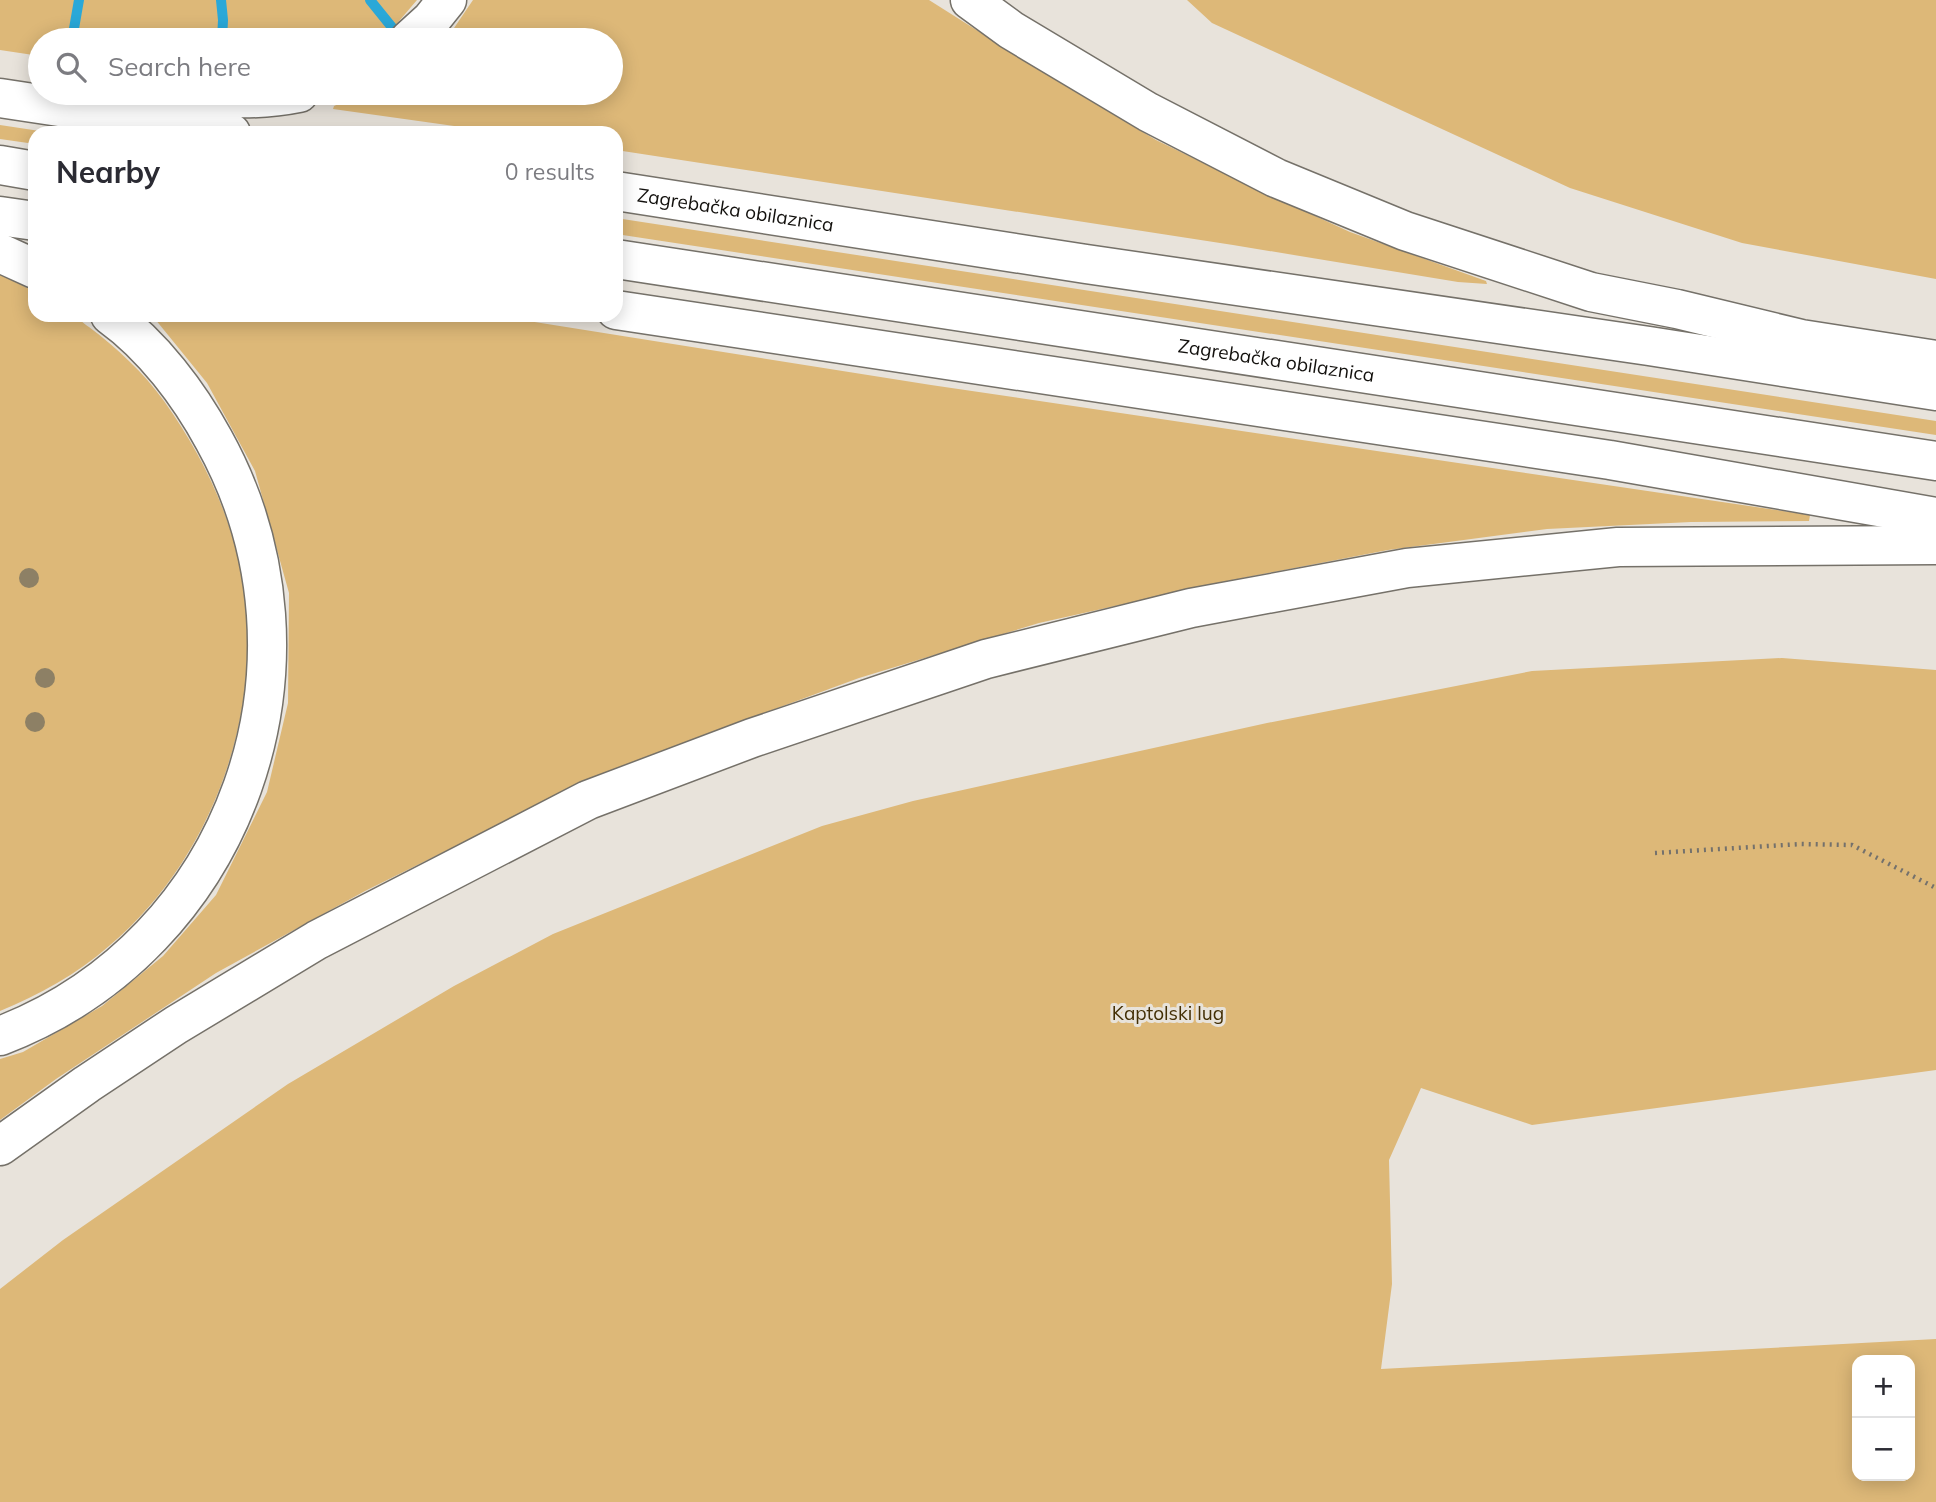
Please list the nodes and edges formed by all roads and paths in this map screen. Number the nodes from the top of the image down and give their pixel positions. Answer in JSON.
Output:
{"nodes":[{"id":1,"x":447,"y":0,"type":"edge"},
{"id":2,"x":970,"y":0,"type":"edge"},
{"id":3,"x":422,"y":28,"type":"edge"},
{"id":4,"x":0,"y":99,"type":"edge"},
{"id":5,"x":28,"y":102,"type":"edge"},
{"id":6,"x":47,"y":105,"type":"edge"},
{"id":7,"x":184,"y":126,"type":"edge"},
{"id":8,"x":0,"y":165,"type":"edge"},
{"id":9,"x":28,"y":170,"type":"edge"},
{"id":10,"x":623,"y":192,"type":"edge"},
{"id":11,"x":0,"y":216,"type":"edge"},
{"id":12,"x":28,"y":220,"type":"edge"},
{"id":13,"x":0,"y":253,"type":"edge"},
{"id":14,"x":623,"y":260,"type":"edge"},
{"id":15,"x":28,"y":266,"type":"edge"},
{"id":16,"x":623,"y":311,"type":"edge"},
{"id":17,"x":118,"y":322,"type":"edge"},
{"id":18,"x":1936,"y":360,"type":"edge"},
{"id":19,"x":1936,"y":391,"type":"edge"},
{"id":20,"x":1936,"y":461,"type":"edge"},
{"id":21,"x":1936,"y":517,"type":"edge"},
{"id":22,"x":1936,"y":545,"type":"edge"},
{"id":23,"x":1654,"y":853,"type":"dead end"},
{"id":24,"x":1936,"y":888,"type":"edge"},
{"id":25,"x":0,"y":1036,"type":"edge"},
{"id":26,"x":0,"y":1146,"type":"edge"}],
"edges":[{"from":1,"to":3,"type":"highway"},
{"from":2,"to":18,"type":"highway"},
{"from":4,"to":5,"type":"highway"},
{"from":6,"to":7,"type":"highway"},
{"from":8,"to":9,"type":"highway"},
{"from":10,"to":19,"type":"highway","name":"Zagrebačka obilaznica"},
{"from":11,"to":12,"type":"highway"},
{"from":13,"to":15,"type":"highway"},
{"from":14,"to":20,"type":"highway","name":"Zagrebačka obilaznica"},
{"from":16,"to":21,"type":"highway"},
{"from":17,"to":25,"type":"highway"},
{"from":22,"to":26,"type":"highway"},
{"from":23,"to":24,"type":"path"}]}
